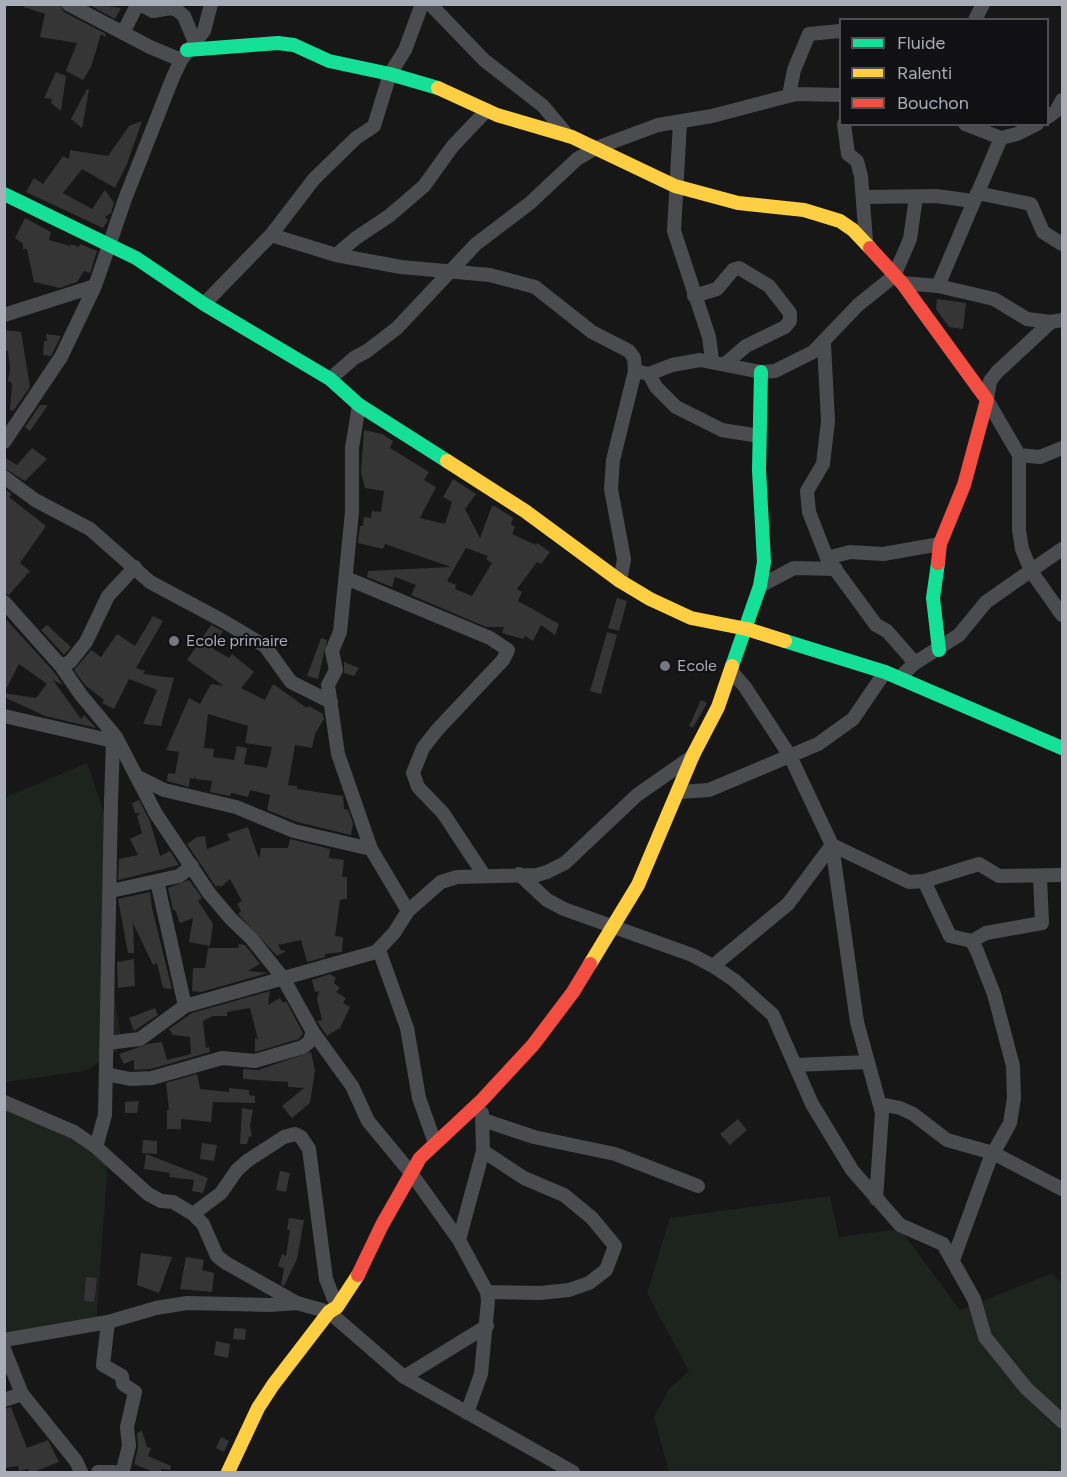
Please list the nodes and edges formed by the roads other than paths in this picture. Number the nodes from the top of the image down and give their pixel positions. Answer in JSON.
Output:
{"nodes":[{"id":1,"x":68,"y":4,"type":"edge"},
{"id":2,"x":211,"y":4,"type":"edge"},
{"id":3,"x":422,"y":4,"type":"edge"},
{"id":4,"x":430,"y":4,"type":"edge"},
{"id":5,"x":983,"y":4,"type":"edge"},
{"id":6,"x":143,"y":5,"type":"edge"},
{"id":7,"x":976,"y":18,"type":"edge"},
{"id":8,"x":839,"y":31,"type":"edge"},
{"id":9,"x":123,"y":33,"type":"junction"},
{"id":10,"x":187,"y":50,"type":"junction"},
{"id":11,"x":390,"y":74,"type":"junction"},
{"id":12,"x":789,"y":96,"type":"junction"},
{"id":13,"x":839,"y":99,"type":"edge"},
{"id":14,"x":487,"y":110,"type":"junction"},
{"id":15,"x":680,"y":122,"type":"junction"},
{"id":16,"x":844,"y":126,"type":"edge"},
{"id":17,"x":970,"y":126,"type":"edge"},
{"id":18,"x":1033,"y":126,"type":"edge"},
{"id":19,"x":568,"y":136,"type":"junction"},
{"id":20,"x":1001,"y":138,"type":"junction"},
{"id":21,"x":596,"y":148,"type":"junction"},
{"id":22,"x":675,"y":186,"type":"junction"},
{"id":23,"x":4,"y":194,"type":"edge"},
{"id":24,"x":916,"y":196,"type":"junction"},
{"id":25,"x":864,"y":197,"type":"junction"},
{"id":26,"x":975,"y":197,"type":"junction"},
{"id":27,"x":272,"y":236,"type":"junction"},
{"id":28,"x":866,"y":241,"type":"junction"},
{"id":29,"x":111,"y":244,"type":"junction"},
{"id":30,"x":1062,"y":244,"type":"edge"},
{"id":31,"x":336,"y":255,"type":"junction"},
{"id":32,"x":451,"y":271,"type":"junction"},
{"id":33,"x":898,"y":279,"type":"junction"},
{"id":34,"x":95,"y":286,"type":"junction"},
{"id":35,"x":938,"y":286,"type":"junction"},
{"id":36,"x":693,"y":296,"type":"junction"},
{"id":37,"x":204,"y":304,"type":"junction"},
{"id":38,"x":4,"y":315,"type":"edge"},
{"id":39,"x":1057,"y":321,"type":"edge"},
{"id":40,"x":824,"y":344,"type":"junction"},
{"id":41,"x":718,"y":362,"type":"junction"},
{"id":42,"x":635,"y":370,"type":"junction"},
{"id":43,"x":761,"y":372,"type":"junction"},
{"id":44,"x":649,"y":374,"type":"junction"},
{"id":45,"x":330,"y":380,"type":"junction"},
{"id":46,"x":987,"y":400,"type":"junction"},
{"id":47,"x":359,"y":405,"type":"junction"},
{"id":48,"x":759,"y":436,"type":"junction"},
{"id":49,"x":4,"y":442,"type":"edge"},
{"id":50,"x":1062,"y":448,"type":"edge"},
{"id":51,"x":1018,"y":455,"type":"junction"},
{"id":52,"x":4,"y":477,"type":"edge"},
{"id":53,"x":940,"y":544,"type":"junction"},
{"id":54,"x":1062,"y":549,"type":"edge"},
{"id":55,"x":827,"y":558,"type":"junction"},
{"id":56,"x":135,"y":567,"type":"junction"},
{"id":57,"x":836,"y":569,"type":"junction"},
{"id":58,"x":1031,"y":571,"type":"junction"},
{"id":59,"x":346,"y":578,"type":"junction"},
{"id":60,"x":620,"y":581,"type":"junction"},
{"id":61,"x":760,"y":586,"type":"junction"},
{"id":62,"x":4,"y":602,"type":"edge"},
{"id":63,"x":1062,"y":615,"type":"edge"},
{"id":64,"x":747,"y":629,"type":"junction"},
{"id":65,"x":939,"y":650,"type":"junction"},
{"id":66,"x":915,"y":663,"type":"junction"},
{"id":67,"x":61,"y":666,"type":"junction"},
{"id":68,"x":732,"y":672,"type":"junction"},
{"id":69,"x":885,"y":672,"type":"junction"},
{"id":70,"x":899,"y":678,"type":"junction"},
{"id":71,"x":331,"y":702,"type":"junction"},
{"id":72,"x":4,"y":716,"type":"edge"},
{"id":73,"x":115,"y":739,"type":"junction"},
{"id":74,"x":1062,"y":748,"type":"edge"},
{"id":75,"x":693,"y":756,"type":"junction"},
{"id":76,"x":790,"y":756,"type":"junction"},
{"id":77,"x":136,"y":776,"type":"junction"},
{"id":78,"x":679,"y":792,"type":"junction"},
{"id":79,"x":832,"y":845,"type":"junction"},
{"id":80,"x":370,"y":849,"type":"junction"},
{"id":81,"x":192,"y":866,"type":"junction"},
{"id":82,"x":519,"y":874,"type":"junction"},
{"id":83,"x":484,"y":875,"type":"junction"},
{"id":84,"x":1062,"y":875,"type":"edge"},
{"id":85,"x":1040,"y":877,"type":"junction"},
{"id":86,"x":157,"y":881,"type":"junction"},
{"id":87,"x":924,"y":881,"type":"junction"},
{"id":88,"x":111,"y":891,"type":"junction"},
{"id":89,"x":408,"y":910,"type":"junction"},
{"id":90,"x":613,"y":927,"type":"junction"},
{"id":91,"x":972,"y":941,"type":"junction"},
{"id":92,"x":379,"y":950,"type":"junction"},
{"id":93,"x":714,"y":966,"type":"junction"},
{"id":94,"x":283,"y":978,"type":"junction"},
{"id":95,"x":185,"y":1006,"type":"junction"},
{"id":96,"x":314,"y":1032,"type":"junction"},
{"id":97,"x":107,"y":1043,"type":"junction"},
{"id":98,"x":868,"y":1062,"type":"junction"},
{"id":99,"x":795,"y":1065,"type":"junction"},
{"id":100,"x":106,"y":1074,"type":"junction"},
{"id":101,"x":482,"y":1100,"type":"junction"},
{"id":102,"x":4,"y":1102,"type":"edge"},
{"id":103,"x":880,"y":1104,"type":"junction"},
{"id":104,"x":483,"y":1120,"type":"junction"},
{"id":105,"x":435,"y":1143,"type":"junction"},
{"id":106,"x":96,"y":1147,"type":"junction"},
{"id":107,"x":483,"y":1151,"type":"junction"},
{"id":108,"x":993,"y":1153,"type":"junction"},
{"id":109,"x":411,"y":1173,"type":"junction"},
{"id":110,"x":698,"y":1186,"type":"dead end"},
{"id":111,"x":1062,"y":1189,"type":"edge"},
{"id":112,"x":876,"y":1199,"type":"junction"},
{"id":113,"x":194,"y":1214,"type":"junction"},
{"id":114,"x":459,"y":1240,"type":"junction"},
{"id":115,"x":953,"y":1260,"type":"junction"},
{"id":116,"x":487,"y":1292,"type":"junction"},
{"id":117,"x":297,"y":1303,"type":"junction"},
{"id":118,"x":333,"y":1310,"type":"junction"},
{"id":119,"x":108,"y":1322,"type":"junction"},
{"id":120,"x":487,"y":1326,"type":"junction"},
{"id":121,"x":4,"y":1340,"type":"edge"},
{"id":122,"x":4,"y":1349,"type":"edge"},
{"id":123,"x":404,"y":1377,"type":"junction"},
{"id":124,"x":22,"y":1394,"type":"junction"},
{"id":125,"x":4,"y":1400,"type":"edge"},
{"id":126,"x":467,"y":1413,"type":"junction"},
{"id":127,"x":1062,"y":1421,"type":"edge"},
{"id":128,"x":81,"y":1473,"type":"edge"},
{"id":129,"x":98,"y":1473,"type":"edge"},
{"id":130,"x":116,"y":1473,"type":"edge"},
{"id":131,"x":228,"y":1473,"type":"edge"},
{"id":132,"x":573,"y":1473,"type":"edge"}],
"edges":[{"from":1,"to":9,"type":"street"},
{"from":2,"to":10,"type":"street"},
{"from":3,"to":11,"type":"street"},
{"from":4,"to":19,"type":"street"},
{"from":5,"to":7,"type":"street"},
{"from":6,"to":9,"type":"street"},
{"from":6,"to":10,"type":"street"},
{"from":8,"to":12,"type":"street"},
{"from":9,"to":10,"type":"street"},
{"from":10,"to":11,"type":"street"},
{"from":10,"to":29,"type":"street"},
{"from":11,"to":14,"type":"street"},
{"from":11,"to":27,"type":"street"},
{"from":12,"to":13,"type":"street"},
{"from":12,"to":15,"type":"street"},
{"from":14,"to":19,"type":"street"},
{"from":14,"to":31,"type":"street"},
{"from":15,"to":21,"type":"street"},
{"from":15,"to":22,"type":"street"},
{"from":16,"to":25,"type":"street"},
{"from":17,"to":20,"type":"street"},
{"from":18,"to":20,"type":"street"},
{"from":19,"to":21,"type":"street"},
{"from":20,"to":26,"type":"street"},
{"from":21,"to":22,"type":"street"},
{"from":21,"to":32,"type":"street"},
{"from":22,"to":28,"type":"street"},
{"from":22,"to":36,"type":"street"},
{"from":23,"to":29,"type":"street"},
{"from":24,"to":25,"type":"street"},
{"from":24,"to":26,"type":"street"},
{"from":24,"to":33,"type":"street"},
{"from":25,"to":28,"type":"street"},
{"from":26,"to":30,"type":"street"},
{"from":26,"to":35,"type":"street"},
{"from":27,"to":31,"type":"street"},
{"from":27,"to":37,"type":"street"},
{"from":28,"to":33,"type":"street"},
{"from":29,"to":34,"type":"street"},
{"from":29,"to":37,"type":"street"},
{"from":31,"to":32,"type":"street"},
{"from":32,"to":42,"type":"street"},
{"from":32,"to":45,"type":"street"},
{"from":33,"to":35,"type":"street"},
{"from":33,"to":40,"type":"street"},
{"from":33,"to":46,"type":"street"},
{"from":34,"to":38,"type":"street"},
{"from":34,"to":49,"type":"street"},
{"from":35,"to":39,"type":"street"},
{"from":36,"to":41,"type":"street"},
{"from":36,"to":41,"type":"street"},
{"from":37,"to":45,"type":"street"},
{"from":39,"to":46,"type":"street"},
{"from":40,"to":43,"type":"street"},
{"from":40,"to":55,"type":"street"},
{"from":41,"to":43,"type":"street"},
{"from":41,"to":44,"type":"street"},
{"from":42,"to":44,"type":"street"},
{"from":42,"to":60,"type":"street"},
{"from":43,"to":48,"type":"street"},
{"from":44,"to":48,"type":"street"},
{"from":45,"to":47,"type":"street"},
{"from":46,"to":51,"type":"street"},
{"from":46,"to":53,"type":"street"},
{"from":47,"to":59,"type":"street"},
{"from":47,"to":60,"type":"street"},
{"from":48,"to":61,"type":"street"},
{"from":50,"to":51,"type":"street"},
{"from":51,"to":58,"type":"street"},
{"from":52,"to":56,"type":"street"},
{"from":53,"to":55,"type":"street"},
{"from":53,"to":65,"type":"street"},
{"from":54,"to":58,"type":"street"},
{"from":55,"to":57,"type":"street"},
{"from":56,"to":67,"type":"street"},
{"from":56,"to":71,"type":"street"},
{"from":57,"to":61,"type":"street"},
{"from":57,"to":66,"type":"street"},
{"from":58,"to":63,"type":"street"},
{"from":58,"to":65,"type":"street"},
{"from":59,"to":71,"type":"street"},
{"from":59,"to":83,"type":"street"},
{"from":60,"to":64,"type":"street"},
{"from":61,"to":64,"type":"street"},
{"from":62,"to":67,"type":"street"},
{"from":64,"to":68,"type":"street"},
{"from":64,"to":69,"type":"street"},
{"from":65,"to":66,"type":"street"},
{"from":66,"to":70,"type":"street"},
{"from":67,"to":73,"type":"street"},
{"from":68,"to":75,"type":"street"},
{"from":68,"to":76,"type":"street"},
{"from":69,"to":70,"type":"street"},
{"from":69,"to":76,"type":"street"},
{"from":70,"to":74,"type":"street"},
{"from":71,"to":80,"type":"street"},
{"from":72,"to":73,"type":"street"},
{"from":73,"to":77,"type":"street"},
{"from":73,"to":88,"type":"street"},
{"from":75,"to":78,"type":"street"},
{"from":75,"to":82,"type":"street"},
{"from":76,"to":78,"type":"street"},
{"from":76,"to":79,"type":"street"},
{"from":77,"to":80,"type":"street"},
{"from":77,"to":81,"type":"street"},
{"from":78,"to":90,"type":"street"},
{"from":79,"to":87,"type":"street"},
{"from":79,"to":93,"type":"street"},
{"from":79,"to":98,"type":"street"},
{"from":80,"to":89,"type":"street"},
{"from":81,"to":86,"type":"street"},
{"from":81,"to":94,"type":"street"},
{"from":82,"to":83,"type":"street"},
{"from":82,"to":90,"type":"street"},
{"from":83,"to":89,"type":"street"},
{"from":84,"to":85,"type":"street"},
{"from":85,"to":87,"type":"street"},
{"from":85,"to":91,"type":"street"},
{"from":86,"to":88,"type":"street"},
{"from":86,"to":95,"type":"street"},
{"from":87,"to":91,"type":"street"},
{"from":88,"to":97,"type":"street"},
{"from":89,"to":92,"type":"street"},
{"from":90,"to":93,"type":"street"},
{"from":90,"to":101,"type":"street"},
{"from":91,"to":108,"type":"street"},
{"from":92,"to":94,"type":"street"},
{"from":92,"to":105,"type":"street"},
{"from":93,"to":99,"type":"street"},
{"from":94,"to":95,"type":"street"},
{"from":94,"to":96,"type":"street"},
{"from":95,"to":97,"type":"street"},
{"from":96,"to":100,"type":"street"},
{"from":96,"to":109,"type":"street"},
{"from":97,"to":100,"type":"street"},
{"from":98,"to":99,"type":"street"},
{"from":98,"to":103,"type":"street"},
{"from":99,"to":112,"type":"street"},
{"from":100,"to":106,"type":"street"},
{"from":101,"to":104,"type":"street"},
{"from":101,"to":105,"type":"street"},
{"from":102,"to":106,"type":"street"},
{"from":103,"to":108,"type":"street"},
{"from":103,"to":112,"type":"street"},
{"from":104,"to":107,"type":"street"},
{"from":104,"to":110,"type":"street"},
{"from":105,"to":109,"type":"street"},
{"from":106,"to":113,"type":"street"},
{"from":107,"to":114,"type":"street"},
{"from":107,"to":116,"type":"street"},
{"from":108,"to":111,"type":"street"},
{"from":108,"to":115,"type":"street"},
{"from":109,"to":114,"type":"street"},
{"from":109,"to":118,"type":"street"},
{"from":112,"to":115,"type":"street"},
{"from":113,"to":117,"type":"street"},
{"from":113,"to":118,"type":"street"},
{"from":114,"to":116,"type":"street"},
{"from":115,"to":127,"type":"street"},
{"from":116,"to":120,"type":"street"},
{"from":117,"to":118,"type":"street"},
{"from":117,"to":119,"type":"street"},
{"from":118,"to":123,"type":"street"},
{"from":118,"to":131,"type":"street"},
{"from":119,"to":121,"type":"street"},
{"from":119,"to":130,"type":"street"},
{"from":120,"to":123,"type":"street"},
{"from":120,"to":126,"type":"street"},
{"from":122,"to":124,"type":"street"},
{"from":123,"to":126,"type":"street"},
{"from":124,"to":125,"type":"street"},
{"from":124,"to":128,"type":"street"},
{"from":126,"to":132,"type":"street"},
{"from":129,"to":130,"type":"street"}]}
